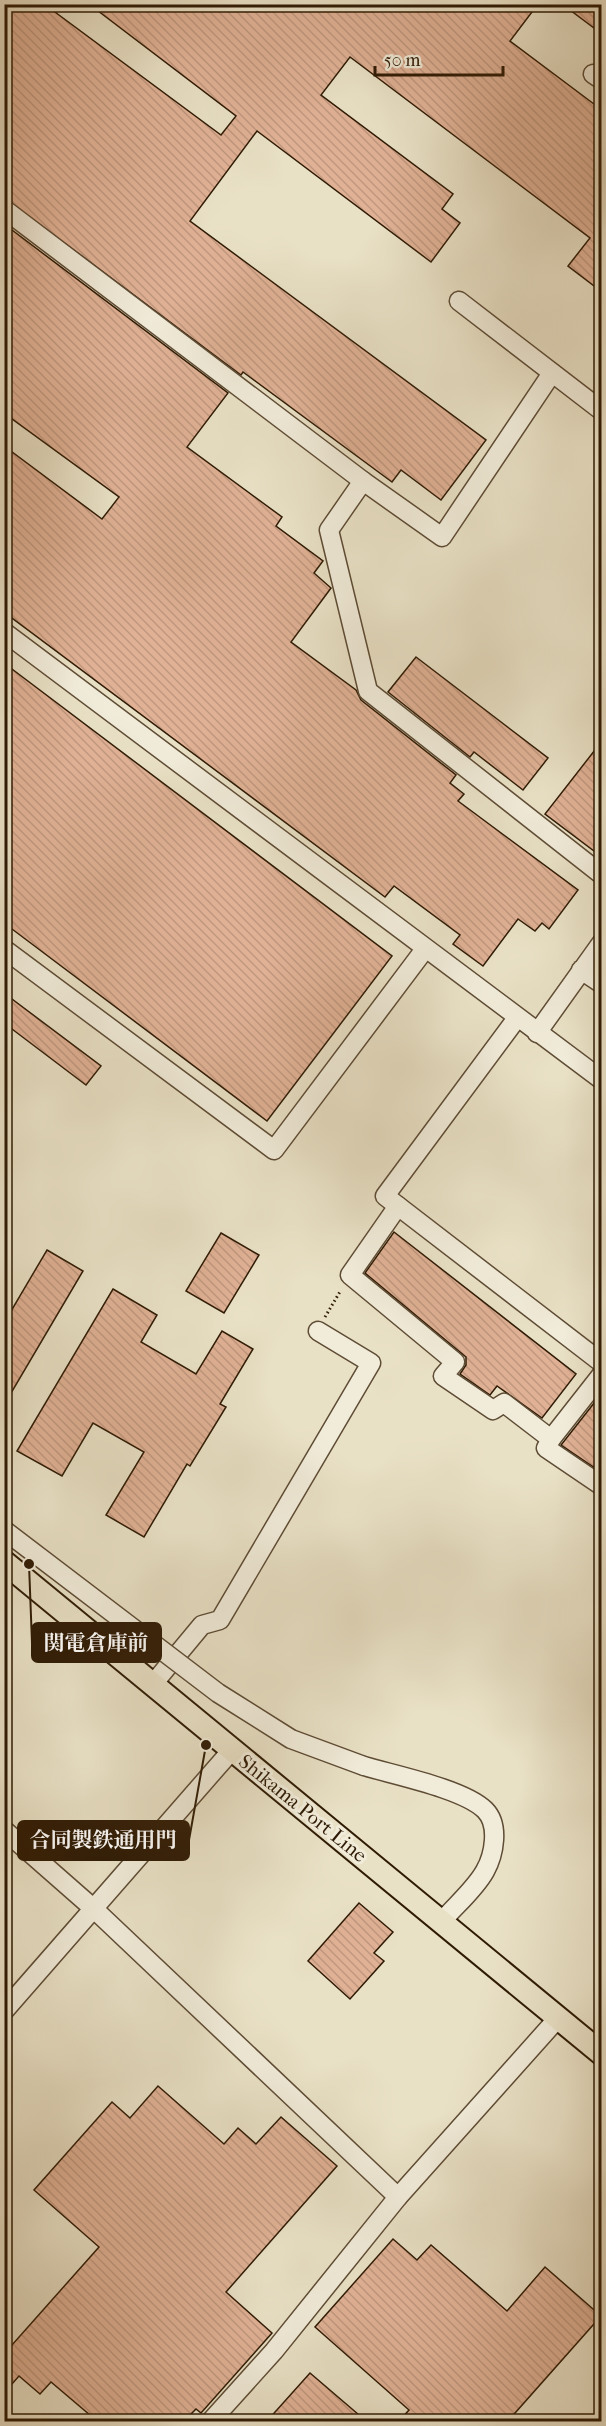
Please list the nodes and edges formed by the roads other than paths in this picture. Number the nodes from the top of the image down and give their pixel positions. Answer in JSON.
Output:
{"nodes":[{"id":1,"x":4,"y":209,"type":"edge"},
{"id":2,"x":459,"y":301,"type":"dead end"},
{"id":3,"x":552,"y":373,"type":"junction"},
{"id":4,"x":602,"y":411,"type":"edge"},
{"id":5,"x":363,"y":481,"type":"junction"},
{"id":6,"x":4,"y":632,"type":"edge"},
{"id":7,"x":602,"y":875,"type":"edge"},
{"id":8,"x":602,"y":942,"type":"edge"},
{"id":9,"x":425,"y":949,"type":"junction"},
{"id":10,"x":4,"y":950,"type":"edge"},
{"id":11,"x":581,"y":970,"type":"junction"},
{"id":12,"x":602,"y":984,"type":"edge"},
{"id":13,"x":517,"y":1018,"type":"junction"},
{"id":14,"x":537,"y":1033,"type":"junction"},
{"id":15,"x":602,"y":1080,"type":"edge"},
{"id":16,"x":398,"y":1206,"type":"junction"},
{"id":17,"x":320,"y":1327,"type":"road end"},
{"id":18,"x":602,"y":1363,"type":"edge"},
{"id":19,"x":602,"y":1374,"type":"edge"},
{"id":20,"x":552,"y":1439,"type":"junction"},
{"id":21,"x":602,"y":1486,"type":"edge"},
{"id":22,"x":4,"y":1530,"type":"edge"},
{"id":23,"x":4,"y":1562,"type":"edge"},
{"id":24,"x":153,"y":1684,"type":"junction"},
{"id":25,"x":232,"y":1750,"type":"junction"},
{"id":26,"x":4,"y":1830,"type":"edge"},
{"id":27,"x":94,"y":1909,"type":"junction"},
{"id":28,"x":443,"y":1920,"type":"junction"},
{"id":29,"x":4,"y":2011,"type":"edge"},
{"id":30,"x":558,"y":2018,"type":"junction"},
{"id":31,"x":602,"y":2054,"type":"edge"},
{"id":32,"x":398,"y":2197,"type":"junction"},
{"id":33,"x":210,"y":2421,"type":"edge"}],
"edges":[{"from":1,"to":5,"type":"street"},
{"from":2,"to":3,"type":"street"},
{"from":3,"to":4,"type":"street"},
{"from":3,"to":5,"type":"street"},
{"from":5,"to":7,"type":"street"},
{"from":6,"to":9,"type":"street"},
{"from":8,"to":11,"type":"street"},
{"from":9,"to":10,"type":"street"},
{"from":9,"to":13,"type":"street"},
{"from":11,"to":12,"type":"street"},
{"from":11,"to":14,"type":"street"},
{"from":13,"to":14,"type":"street"},
{"from":13,"to":16,"type":"street"},
{"from":14,"to":15,"type":"street"},
{"from":16,"to":18,"type":"street"},
{"from":16,"to":20,"type":"street"},
{"from":17,"to":24,"type":"street"},
{"from":19,"to":20,"type":"street"},
{"from":20,"to":21,"type":"street"},
{"from":22,"to":28,"type":"street","bridge":true},
{"from":23,"to":24,"type":"main road","name":"Shikama Port Line"},
{"from":24,"to":25,"type":"main road","name":"Shikama Port Line"},
{"from":25,"to":27,"type":"street"},
{"from":25,"to":28,"type":"main road","name":"Shikama Port Line"},
{"from":26,"to":27,"type":"street"},
{"from":27,"to":29,"type":"street"},
{"from":27,"to":32,"type":"street"},
{"from":28,"to":30,"type":"main road","name":"Shikama Port Line"},
{"from":30,"to":31,"type":"main road","name":"Shikama Port Line"},
{"from":30,"to":32,"type":"street"},
{"from":32,"to":33,"type":"street"}]}
